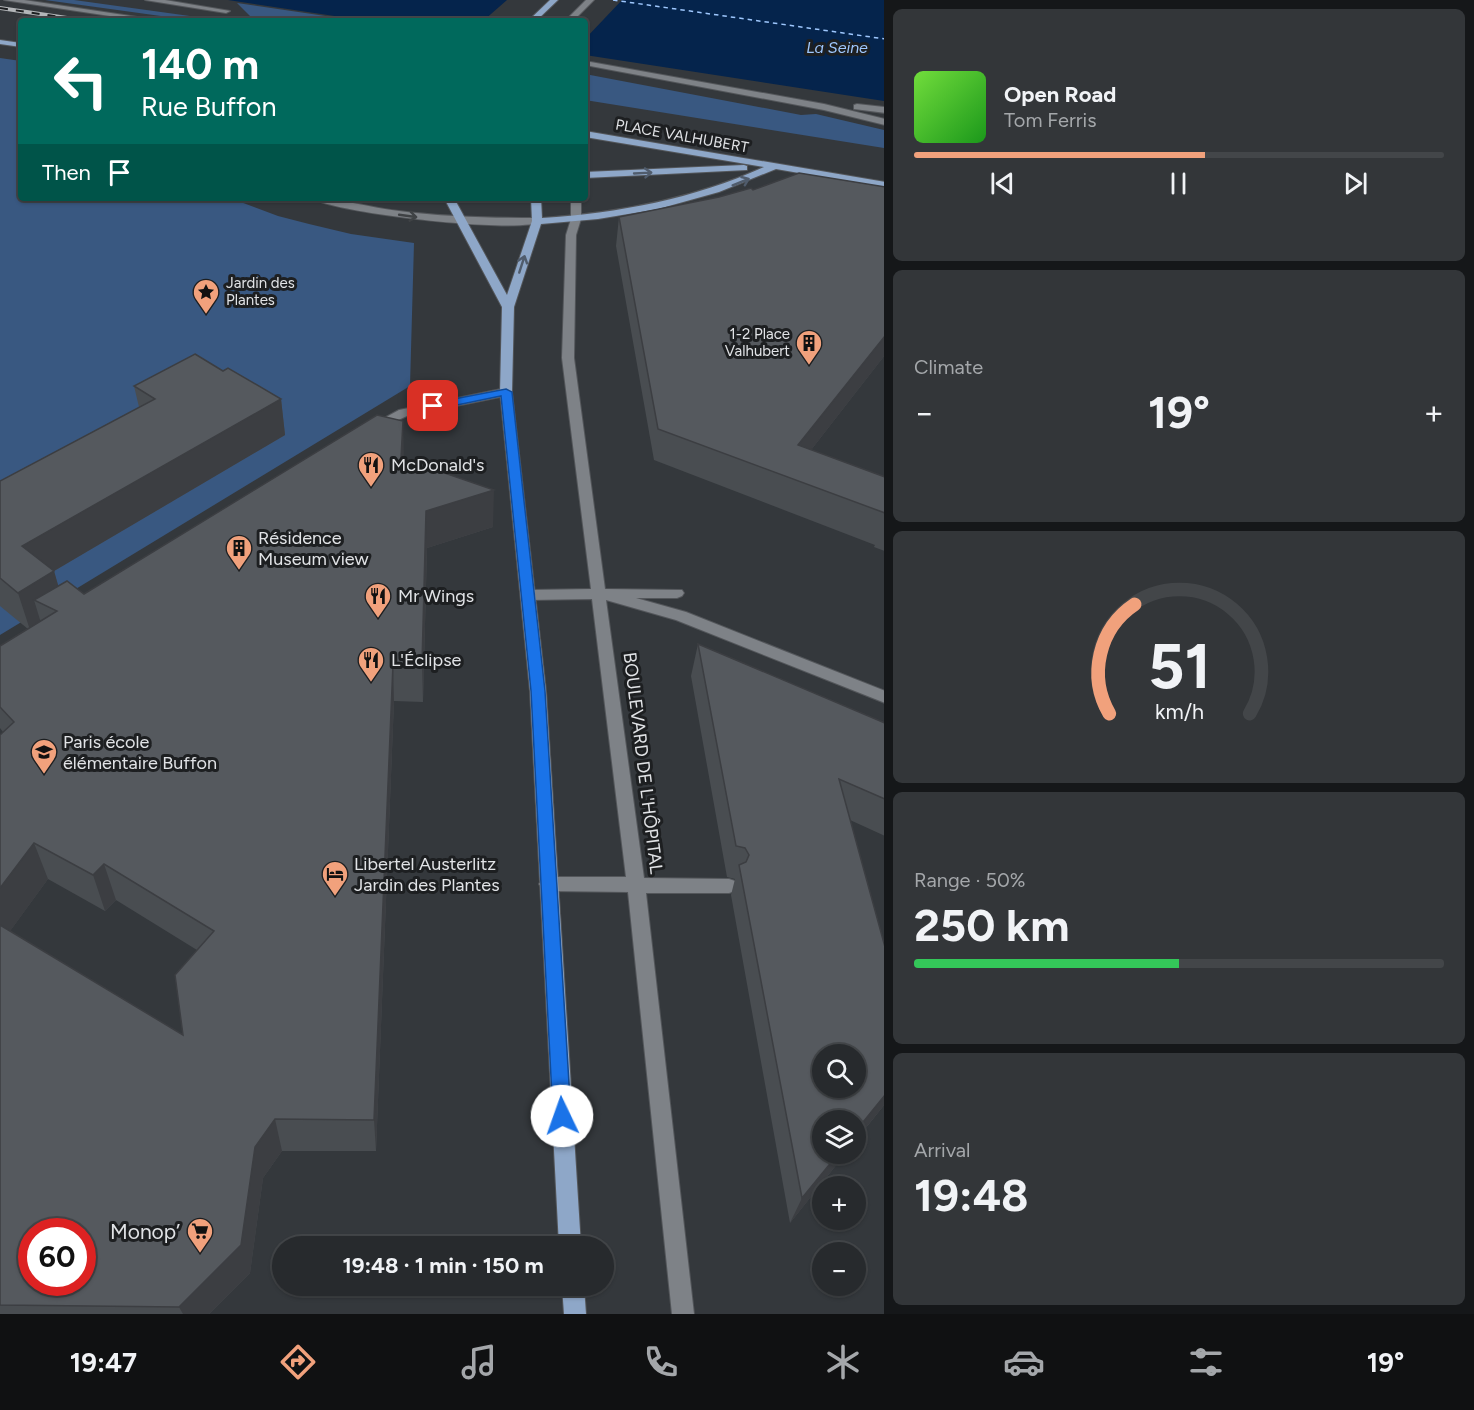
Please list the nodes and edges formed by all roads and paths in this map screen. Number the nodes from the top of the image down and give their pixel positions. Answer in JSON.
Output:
{"nodes":[{"id":1,"x":9,"y":0,"type":"edge"},
{"id":2,"x":149,"y":0,"type":"edge"},
{"id":3,"x":554,"y":0,"type":"edge"},
{"id":4,"x":590,"y":0,"type":"edge"},
{"id":5,"x":226,"y":11,"type":"dead end"},
{"id":6,"x":138,"y":18,"type":"edge"},
{"id":7,"x":535,"y":18,"type":"edge"},
{"id":8,"x":572,"y":18,"type":"edge"},
{"id":9,"x":0,"y":42,"type":"edge"},
{"id":10,"x":18,"y":45,"type":"edge"},
{"id":11,"x":588,"y":64,"type":"edge"},
{"id":12,"x":824,"y":107,"type":"junction"},
{"id":13,"x":884,"y":110,"type":"edge"},
{"id":14,"x":884,"y":122,"type":"edge"},
{"id":15,"x":588,"y":135,"type":"edge"},
{"id":16,"x":773,"y":167,"type":"junction"},
{"id":17,"x":588,"y":175,"type":"edge"},
{"id":18,"x":884,"y":185,"type":"edge"},
{"id":19,"x":328,"y":201,"type":"edge"},
{"id":20,"x":450,"y":201,"type":"edge"},
{"id":21,"x":536,"y":201,"type":"edge"},
{"id":22,"x":576,"y":201,"type":"edge"},
{"id":23,"x":576,"y":219,"type":"junction"},
{"id":24,"x":460,"y":221,"type":"junction"},
{"id":25,"x":537,"y":221,"type":"junction"},
{"id":26,"x":508,"y":307,"type":"junction"},
{"id":27,"x":506,"y":392,"type":"junction"},
{"id":28,"x":362,"y":435,"type":"edge"},
{"id":29,"x":677,"y":592,"type":"dead end"},
{"id":30,"x":598,"y":593,"type":"junction"},
{"id":31,"x":529,"y":595,"type":"junction"},
{"id":32,"x":884,"y":697,"type":"edge"},
{"id":33,"x":548,"y":884,"type":"junction"},
{"id":34,"x":636,"y":884,"type":"junction"},
{"id":35,"x":729,"y":886,"type":"dead end"},
{"id":36,"x":569,"y":1236,"type":"edge"},
{"id":37,"x":574,"y":1296,"type":"edge"},
{"id":38,"x":575,"y":1314,"type":"edge"},
{"id":39,"x":683,"y":1314,"type":"edge"}],
"edges":[{"from":1,"to":6,"type":"street"},
{"from":2,"to":5,"type":"street"},
{"from":3,"to":7,"type":"main road"},
{"from":4,"to":8,"type":"street"},
{"from":9,"to":10,"type":"main road"},
{"from":11,"to":12,"type":"street"},
{"from":12,"to":13,"type":"street"},
{"from":12,"to":14,"type":"street"},
{"from":15,"to":16,"type":"main road","name":"PLACE VALHUBERT"},
{"from":17,"to":16,"type":"main road","name":"PLACE VALHUBERT","one_way":true},
{"from":16,"to":18,"type":"main road"},
{"from":23,"to":16,"type":"main road","name":"PLACE VALHUBERT","one_way":true},
{"from":19,"to":24,"type":"street","name":"PLACE VALHUBERT","one_way":true},
{"from":20,"to":24,"type":"main road"},
{"from":21,"to":25,"type":"main road"},
{"from":22,"to":23,"type":"street"},
{"from":23,"to":25,"type":"main road","name":"PLACE VALHUBERT"},
{"from":23,"to":30,"type":"street","name":"BOULEVARD DE L'HÔPITAL"},
{"from":24,"to":25,"type":"street","name":"PLACE VALHUBERT"},
{"from":24,"to":26,"type":"main road"},
{"from":26,"to":25,"type":"main road","one_way":true},
{"from":26,"to":27,"type":"main road"},
{"from":27,"to":28,"type":"street"},
{"from":27,"to":31,"type":"main road"},
{"from":29,"to":30,"type":"street"},
{"from":30,"to":31,"type":"street"},
{"from":30,"to":32,"type":"street"},
{"from":30,"to":34,"type":"street","name":"BOULEVARD DE L'HÔPITAL"},
{"from":31,"to":33,"type":"main road"},
{"from":33,"to":34,"type":"street"},
{"from":33,"to":36,"type":"main road"},
{"from":34,"to":35,"type":"street"},
{"from":34,"to":39,"type":"street","name":"BOULEVARD DE L'HÔPITAL"},
{"from":37,"to":38,"type":"main road"}]}
